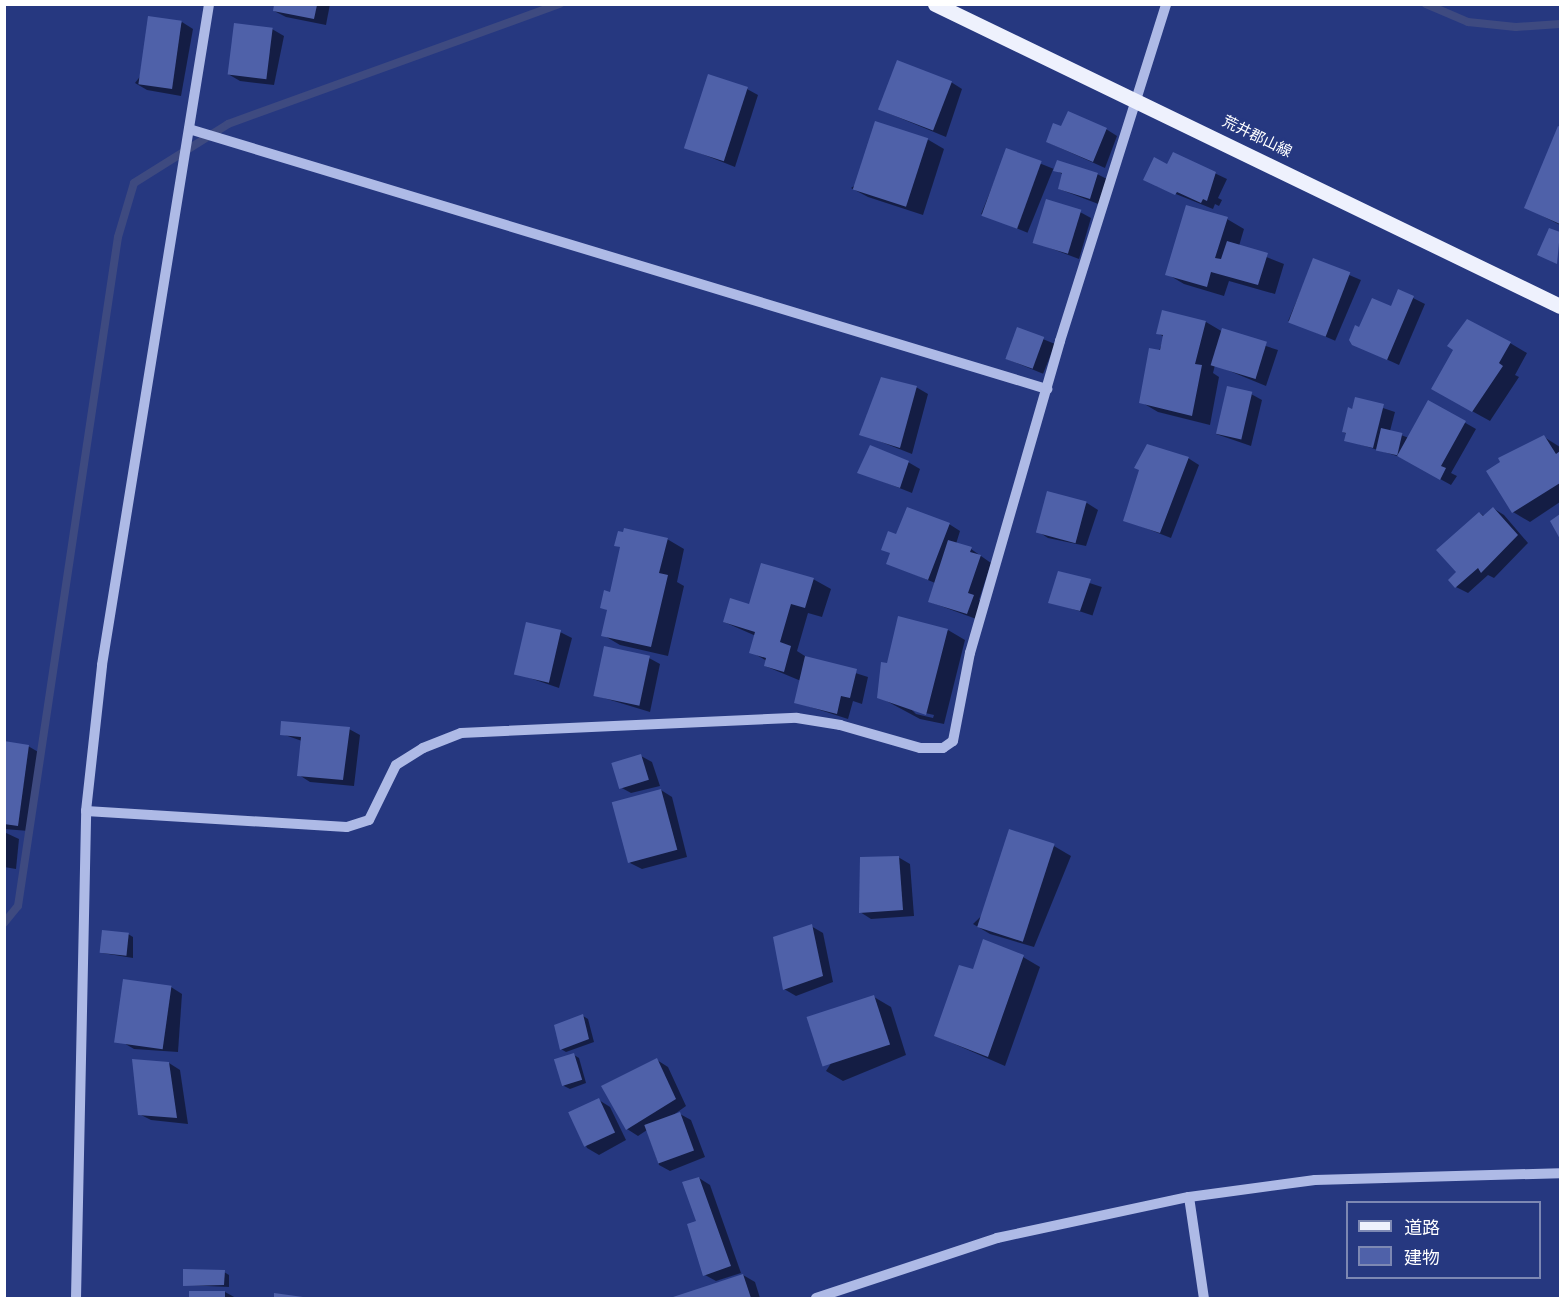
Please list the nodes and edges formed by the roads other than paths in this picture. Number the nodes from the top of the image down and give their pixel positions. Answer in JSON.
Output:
{"nodes":[{"id":1,"x":209,"y":4,"type":"edge"},
{"id":2,"x":935,"y":4,"type":"edge"},
{"id":3,"x":1166,"y":4,"type":"edge"},
{"id":4,"x":1137,"y":99,"type":"junction"},
{"id":5,"x":189,"y":129,"type":"junction"},
{"id":6,"x":1560,"y":306,"type":"edge"},
{"id":7,"x":1047,"y":389,"type":"junction"},
{"id":8,"x":86,"y":811,"type":"junction"},
{"id":9,"x":1560,"y":1173,"type":"edge"},
{"id":10,"x":1189,"y":1197,"type":"junction"},
{"id":11,"x":76,"y":1299,"type":"edge"},
{"id":12,"x":816,"y":1299,"type":"edge"},
{"id":13,"x":1204,"y":1299,"type":"edge"}],
"edges":[{"from":1,"to":5,"type":"street"},
{"from":2,"to":4,"type":"main road","name":"荒井郡山線"},
{"from":3,"to":4,"type":"street"},
{"from":4,"to":6,"type":"main road","name":"荒井郡山線"},
{"from":4,"to":7,"type":"street"},
{"from":5,"to":7,"type":"street"},
{"from":5,"to":8,"type":"street"},
{"from":7,"to":8,"type":"street"},
{"from":8,"to":11,"type":"street"},
{"from":9,"to":10,"type":"street"},
{"from":10,"to":12,"type":"street"},
{"from":10,"to":13,"type":"street"}]}
